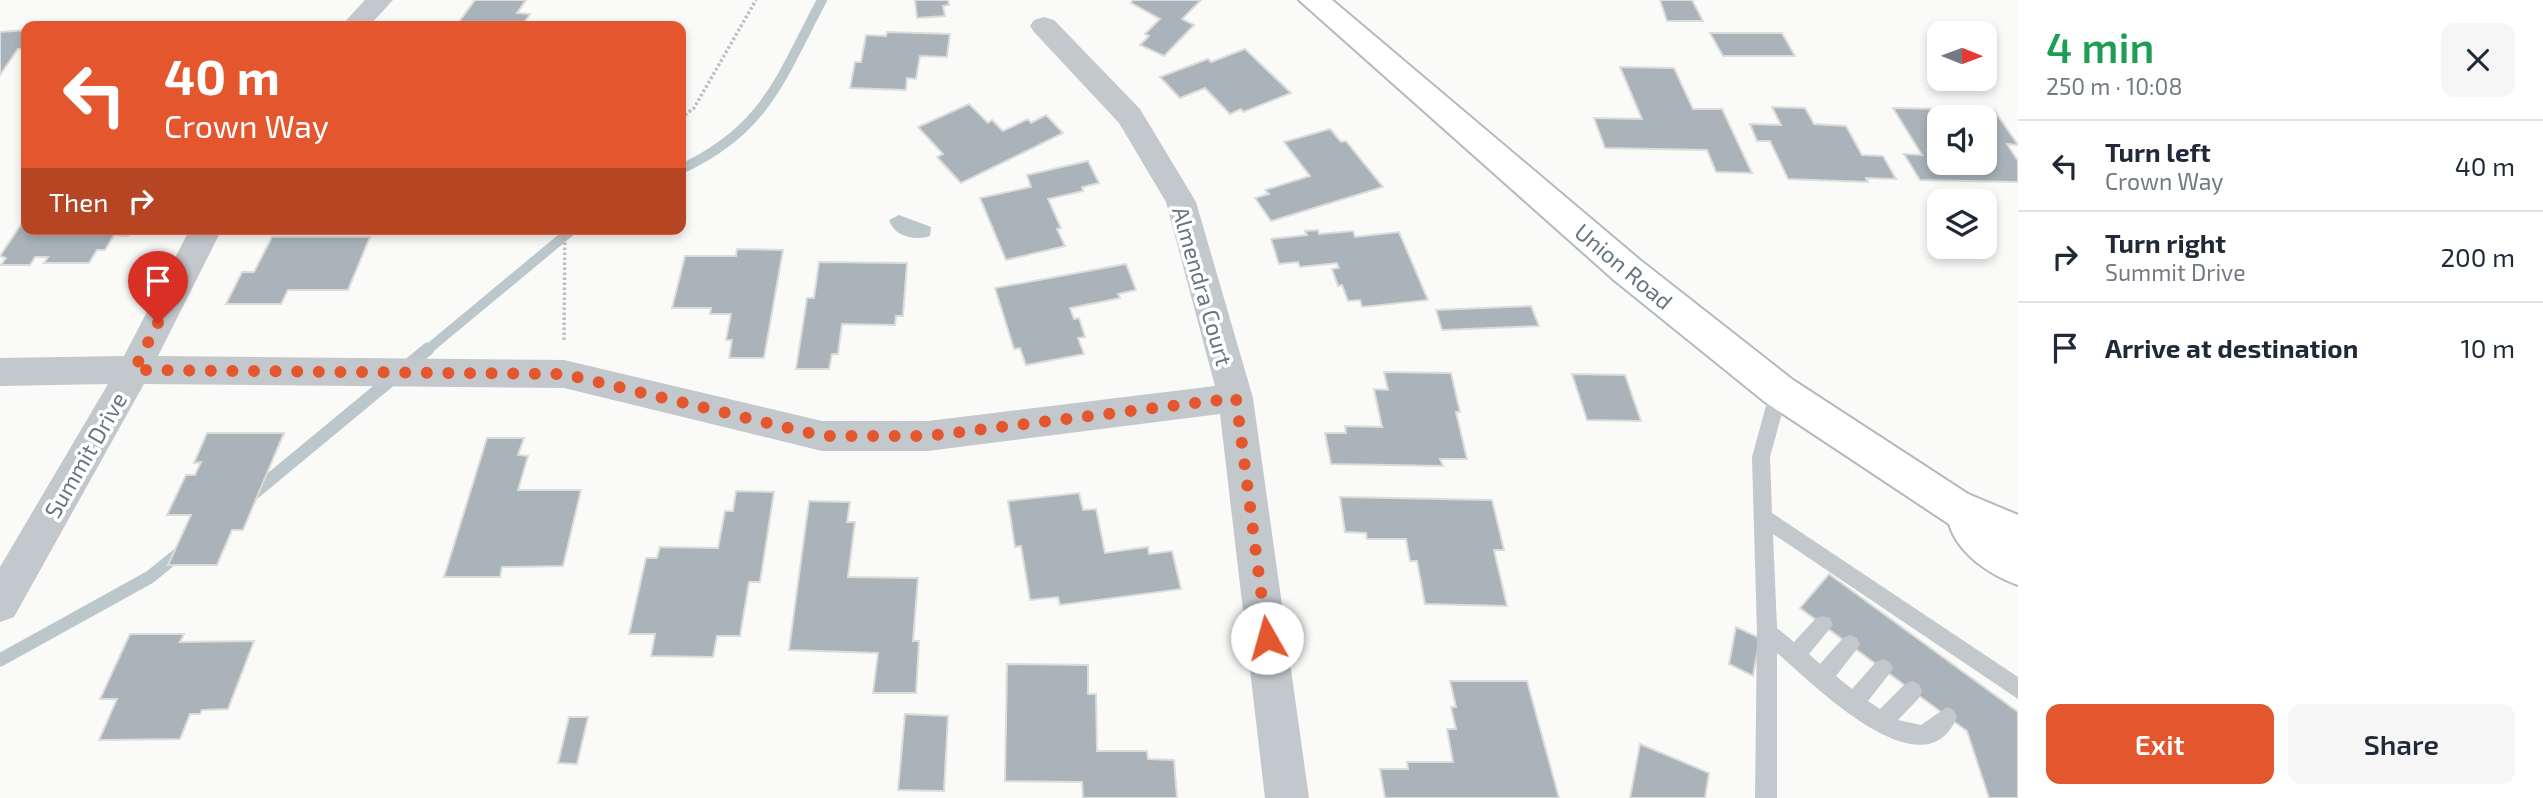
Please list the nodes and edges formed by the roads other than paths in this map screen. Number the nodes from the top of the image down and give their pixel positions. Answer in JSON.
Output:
{"nodes":[{"id":1,"x":380,"y":0,"type":"edge"},
{"id":2,"x":1314,"y":0,"type":"edge"},
{"id":3,"x":359,"y":21,"type":"edge"},
{"id":4,"x":1044,"y":26,"type":"dead end"},
{"id":5,"x":203,"y":235,"type":"edge"},
{"id":6,"x":134,"y":370,"type":"junction"},
{"id":7,"x":0,"y":372,"type":"edge"},
{"id":8,"x":1779,"y":391,"type":"junction"},
{"id":9,"x":1236,"y":398,"type":"junction"},
{"id":10,"x":1953,"y":507,"type":"junction"},
{"id":11,"x":1763,"y":517,"type":"junction"},
{"id":12,"x":2018,"y":534,"type":"edge"},
{"id":13,"x":2018,"y":566,"type":"edge"},
{"id":14,"x":0,"y":604,"type":"edge"},
{"id":15,"x":1823,"y":625,"type":"dead end"},
{"id":16,"x":1767,"y":632,"type":"junction"},
{"id":17,"x":1850,"y":645,"type":"dead end"},
{"id":18,"x":1796,"y":655,"type":"junction"},
{"id":19,"x":1883,"y":669,"type":"dead end"},
{"id":20,"x":1823,"y":676,"type":"junction"},
{"id":21,"x":2018,"y":689,"type":"edge"},
{"id":22,"x":1912,"y":691,"type":"dead end"},
{"id":23,"x":1854,"y":702,"type":"junction"},
{"id":24,"x":1947,"y":717,"type":"dead end"},
{"id":25,"x":1881,"y":723,"type":"junction"},
{"id":26,"x":1287,"y":798,"type":"edge"},
{"id":27,"x":1766,"y":798,"type":"edge"}],
"edges":[{"from":1,"to":3,"type":"street"},
{"from":2,"to":8,"type":"main road","name":"Union Road"},
{"from":4,"to":9,"type":"street","name":"Almendra Court"},
{"from":5,"to":6,"type":"street","name":"Summit Drive"},
{"from":6,"to":7,"type":"street"},
{"from":6,"to":9,"type":"street"},
{"from":6,"to":14,"type":"street","name":"Summit Drive"},
{"from":8,"to":10,"type":"main road","name":"Union Road"},
{"from":8,"to":11,"type":"lane"},
{"from":9,"to":26,"type":"street","name":"Almendra Court"},
{"from":10,"to":12,"type":"main road","name":"Union Road"},
{"from":10,"to":13,"type":"main road","name":"Union Road"},
{"from":11,"to":16,"type":"lane"},
{"from":11,"to":21,"type":"lane"},
{"from":15,"to":18,"type":"lane"},
{"from":16,"to":18,"type":"lane"},
{"from":16,"to":27,"type":"lane"},
{"from":17,"to":20,"type":"lane"},
{"from":18,"to":20,"type":"lane"},
{"from":19,"to":23,"type":"lane"},
{"from":20,"to":23,"type":"lane"},
{"from":22,"to":25,"type":"lane"},
{"from":23,"to":25,"type":"lane"},
{"from":24,"to":25,"type":"lane"}]}
